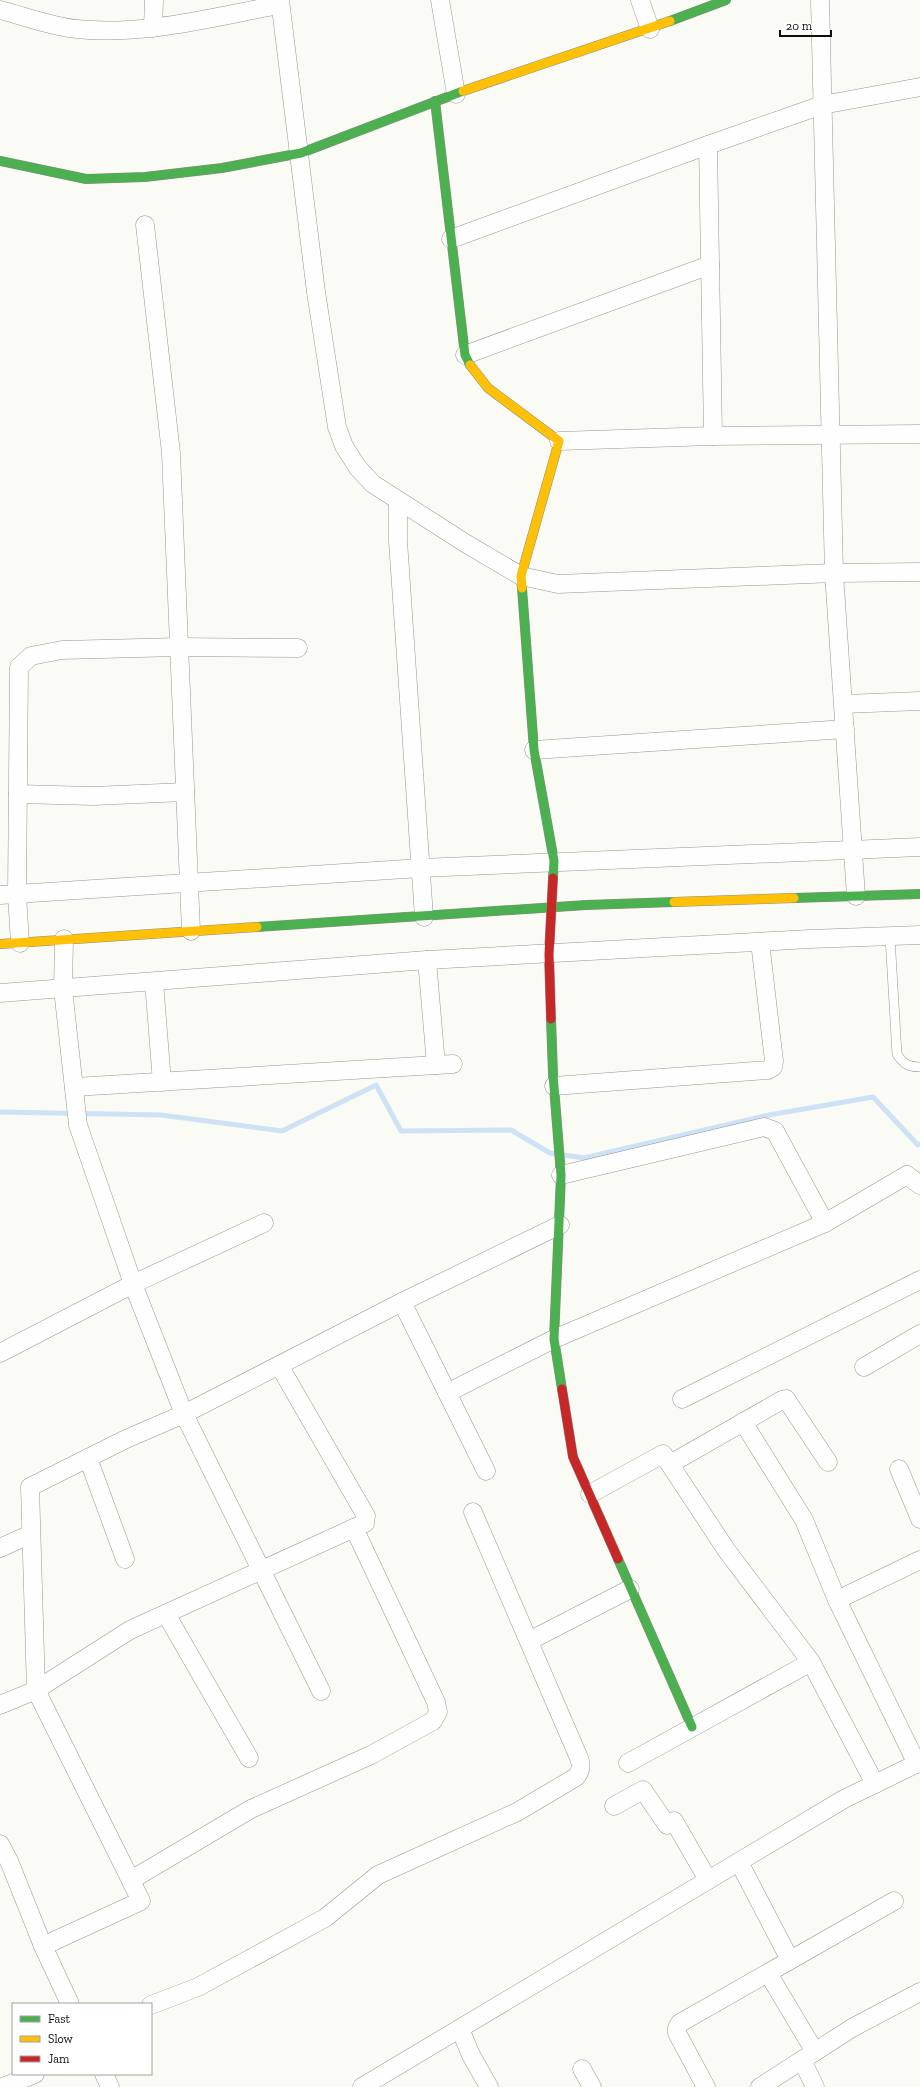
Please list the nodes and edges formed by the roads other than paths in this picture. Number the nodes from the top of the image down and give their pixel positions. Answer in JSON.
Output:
{"nodes":[{"id":1,"x":154,"y":0,"type":"edge"},
{"id":2,"x":440,"y":0,"type":"edge"},
{"id":3,"x":640,"y":0,"type":"edge"},
{"id":4,"x":726,"y":0,"type":"edge"},
{"id":5,"x":820,"y":0,"type":"edge"},
{"id":6,"x":280,"y":2,"type":"edge"},
{"id":7,"x":0,"y":10,"type":"edge"},
{"id":8,"x":153,"y":28,"type":"junction"},
{"id":9,"x":650,"y":29,"type":"junction"},
{"id":10,"x":920,"y":87,"type":"edge"},
{"id":11,"x":456,"y":94,"type":"junction"},
{"id":12,"x":435,"y":101,"type":"junction"},
{"id":13,"x":822,"y":105,"type":"junction"},
{"id":14,"x":708,"y":145,"type":"junction"},
{"id":15,"x":300,"y":153,"type":"junction"},
{"id":16,"x":0,"y":161,"type":"edge"},
{"id":17,"x":145,"y":224,"type":"dead end"},
{"id":18,"x":451,"y":239,"type":"junction"},
{"id":19,"x":710,"y":265,"type":"junction"},
{"id":20,"x":465,"y":355,"type":"junction"},
{"id":21,"x":920,"y":434,"type":"edge"},
{"id":22,"x":713,"y":436,"type":"junction"},
{"id":23,"x":831,"y":436,"type":"junction"},
{"id":24,"x":559,"y":441,"type":"junction"},
{"id":25,"x":398,"y":501,"type":"junction"},
{"id":26,"x":920,"y":572,"type":"edge"},
{"id":27,"x":834,"y":573,"type":"junction"},
{"id":28,"x":522,"y":576,"type":"junction"},
{"id":29,"x":180,"y":647,"type":"junction"},
{"id":30,"x":298,"y":648,"type":"dead end"},
{"id":31,"x":920,"y":701,"type":"edge"},
{"id":32,"x":844,"y":704,"type":"junction"},
{"id":33,"x":846,"y":729,"type":"junction"},
{"id":34,"x":534,"y":750,"type":"junction"},
{"id":35,"x":185,"y":792,"type":"junction"},
{"id":36,"x":18,"y":794,"type":"junction"},
{"id":37,"x":920,"y":847,"type":"edge"},
{"id":38,"x":854,"y":849,"type":"junction"},
{"id":39,"x":554,"y":861,"type":"junction"},
{"id":40,"x":421,"y":868,"type":"junction"},
{"id":41,"x":189,"y":883,"type":"junction"},
{"id":42,"x":9,"y":894,"type":"edge"},
{"id":43,"x":920,"y":894,"type":"edge"},
{"id":44,"x":856,"y":896,"type":"junction"},
{"id":45,"x":550,"y":908,"type":"junction"},
{"id":46,"x":424,"y":917,"type":"junction"},
{"id":47,"x":190,"y":931,"type":"junction"},
{"id":48,"x":920,"y":935,"type":"edge"},
{"id":49,"x":890,"y":937,"type":"junction"},
{"id":50,"x":64,"y":940,"type":"junction"},
{"id":51,"x":760,"y":942,"type":"junction"},
{"id":52,"x":20,"y":943,"type":"junction"},
{"id":53,"x":0,"y":944,"type":"edge"},
{"id":54,"x":549,"y":954,"type":"junction"},
{"id":55,"x":427,"y":960,"type":"junction"},
{"id":56,"x":154,"y":982,"type":"junction"},
{"id":57,"x":63,"y":989,"type":"junction"},
{"id":58,"x":0,"y":993,"type":"edge"},
{"id":59,"x":920,"y":1067,"type":"edge"},
{"id":60,"x":162,"y":1082,"type":"junction"},
{"id":61,"x":554,"y":1086,"type":"junction"},
{"id":62,"x":74,"y":1087,"type":"junction"},
{"id":63,"x":561,"y":1175,"type":"junction"},
{"id":64,"x":920,"y":1185,"type":"edge"},
{"id":65,"x":264,"y":1223,"type":"dead end"},
{"id":66,"x":825,"y":1223,"type":"junction"},
{"id":67,"x":560,"y":1225,"type":"junction"},
{"id":68,"x":920,"y":1280,"type":"edge"},
{"id":69,"x":133,"y":1284,"type":"junction"},
{"id":70,"x":402,"y":1302,"type":"junction"},
{"id":71,"x":920,"y":1334,"type":"edge"},
{"id":72,"x":554,"y":1339,"type":"junction"},
{"id":73,"x":0,"y":1353,"type":"edge"},
{"id":74,"x":280,"y":1365,"type":"junction"},
{"id":75,"x":864,"y":1366,"type":"dead end"},
{"id":76,"x":447,"y":1393,"type":"junction"},
{"id":77,"x":682,"y":1399,"type":"dead end"},
{"id":78,"x":184,"y":1414,"type":"junction"},
{"id":79,"x":743,"y":1422,"type":"junction"},
{"id":80,"x":88,"y":1458,"type":"junction"},
{"id":81,"x":828,"y":1462,"type":"dead end"},
{"id":82,"x":670,"y":1464,"type":"junction"},
{"id":83,"x":899,"y":1469,"type":"dead end"},
{"id":84,"x":486,"y":1471,"type":"dead end"},
{"id":85,"x":590,"y":1494,"type":"junction"},
{"id":86,"x":474,"y":1512,"type":"dead end"},
{"id":87,"x":920,"y":1519,"type":"edge"},
{"id":88,"x":354,"y":1528,"type":"junction"},
{"id":89,"x":31,"y":1534,"type":"junction"},
{"id":90,"x":0,"y":1548,"type":"edge"},
{"id":91,"x":125,"y":1559,"type":"dead end"},
{"id":92,"x":920,"y":1560,"type":"edge"},
{"id":93,"x":263,"y":1571,"type":"junction"},
{"id":94,"x":630,"y":1589,"type":"junction"},
{"id":95,"x":837,"y":1600,"type":"junction"},
{"id":96,"x":166,"y":1614,"type":"junction"},
{"id":97,"x":529,"y":1641,"type":"junction"},
{"id":98,"x":811,"y":1662,"type":"junction"},
{"id":99,"x":36,"y":1690,"type":"junction"},
{"id":100,"x":321,"y":1690,"type":"dead end"},
{"id":101,"x":0,"y":1705,"type":"edge"},
{"id":102,"x":692,"y":1727,"type":"junction"},
{"id":103,"x":249,"y":1758,"type":"dead end"},
{"id":104,"x":628,"y":1763,"type":"dead end"},
{"id":105,"x":918,"y":1763,"type":"edge"},
{"id":106,"x":875,"y":1784,"type":"junction"},
{"id":107,"x":614,"y":1806,"type":"dead end"},
{"id":108,"x":0,"y":1844,"type":"edge"},
{"id":109,"x":740,"y":1862,"type":"junction"},
{"id":110,"x":5,"y":1864,"type":"edge"},
{"id":111,"x":131,"y":1880,"type":"junction"},
{"id":112,"x":708,"y":1880,"type":"junction"},
{"id":113,"x":894,"y":1901,"type":"dead end"},
{"id":114,"x":43,"y":1946,"type":"junction"},
{"id":115,"x":790,"y":1960,"type":"junction"},
{"id":116,"x":768,"y":1973,"type":"junction"},
{"id":117,"x":920,"y":1992,"type":"edge"},
{"id":118,"x":70,"y":2003,"type":"edge"},
{"id":119,"x":152,"y":2005,"type":"edge"},
{"id":120,"x":460,"y":2029,"type":"junction"},
{"id":121,"x":808,"y":2056,"type":"junction"},
{"id":122,"x":582,"y":2069,"type":"dead end"},
{"id":123,"x":33,"y":2075,"type":"edge"},
{"id":124,"x":104,"y":2075,"type":"edge"},
{"id":125,"x":4,"y":2087,"type":"edge"},
{"id":126,"x":110,"y":2087,"type":"edge"},
{"id":127,"x":362,"y":2087,"type":"edge"},
{"id":128,"x":489,"y":2087,"type":"edge"},
{"id":129,"x":592,"y":2087,"type":"edge"},
{"id":130,"x":706,"y":2087,"type":"edge"},
{"id":131,"x":760,"y":2087,"type":"edge"},
{"id":132,"x":815,"y":2087,"type":"edge"}],
"edges":[{"from":1,"to":8,"type":"street"},
{"from":2,"to":11,"type":"street"},
{"from":3,"to":9,"type":"street"},
{"from":4,"to":9,"type":"street"},
{"from":5,"to":13,"type":"street"},
{"from":6,"to":8,"type":"street"},
{"from":6,"to":15,"type":"street"},
{"from":7,"to":8,"type":"street"},
{"from":9,"to":11,"type":"street"},
{"from":10,"to":13,"type":"street"},
{"from":11,"to":12,"type":"street"},
{"from":12,"to":15,"type":"street"},
{"from":12,"to":18,"type":"street"},
{"from":13,"to":14,"type":"street"},
{"from":13,"to":23,"type":"street"},
{"from":14,"to":18,"type":"street"},
{"from":14,"to":19,"type":"street"},
{"from":15,"to":16,"type":"street"},
{"from":15,"to":25,"type":"street"},
{"from":17,"to":29,"type":"street"},
{"from":18,"to":20,"type":"street"},
{"from":19,"to":20,"type":"street"},
{"from":19,"to":22,"type":"street"},
{"from":20,"to":24,"type":"street"},
{"from":21,"to":23,"type":"street"},
{"from":22,"to":23,"type":"street"},
{"from":22,"to":24,"type":"street"},
{"from":23,"to":27,"type":"street"},
{"from":24,"to":28,"type":"street"},
{"from":25,"to":28,"type":"street"},
{"from":25,"to":40,"type":"street"},
{"from":26,"to":27,"type":"street"},
{"from":27,"to":28,"type":"street"},
{"from":27,"to":32,"type":"street"},
{"from":28,"to":34,"type":"street"},
{"from":29,"to":30,"type":"street"},
{"from":29,"to":35,"type":"street"},
{"from":29,"to":36,"type":"street"},
{"from":31,"to":32,"type":"street"},
{"from":32,"to":33,"type":"street"},
{"from":33,"to":34,"type":"street"},
{"from":33,"to":38,"type":"street"},
{"from":34,"to":39,"type":"street"},
{"from":35,"to":36,"type":"street"},
{"from":35,"to":41,"type":"street"},
{"from":36,"to":42,"type":"street"},
{"from":37,"to":38,"type":"street"},
{"from":38,"to":39,"type":"street"},
{"from":38,"to":44,"type":"street"},
{"from":39,"to":40,"type":"street"},
{"from":39,"to":45,"type":"street"},
{"from":40,"to":41,"type":"street"},
{"from":40,"to":46,"type":"street"},
{"from":41,"to":42,"type":"street"},
{"from":41,"to":47,"type":"street"},
{"from":42,"to":52,"type":"street"},
{"from":43,"to":44,"type":"street"},
{"from":44,"to":45,"type":"street"},
{"from":45,"to":46,"type":"street"},
{"from":45,"to":54,"type":"street"},
{"from":46,"to":47,"type":"street"},
{"from":47,"to":50,"type":"street"},
{"from":48,"to":49,"type":"street"},
{"from":49,"to":51,"type":"street"},
{"from":49,"to":59,"type":"lane"},
{"from":50,"to":52,"type":"street"},
{"from":50,"to":57,"type":"street"},
{"from":51,"to":54,"type":"street"},
{"from":51,"to":61,"type":"street"},
{"from":52,"to":53,"type":"street"},
{"from":54,"to":55,"type":"street"},
{"from":54,"to":61,"type":"street"},
{"from":55,"to":56,"type":"street"},
{"from":55,"to":60,"type":"street"},
{"from":56,"to":57,"type":"street"},
{"from":56,"to":60,"type":"street"},
{"from":57,"to":58,"type":"street"},
{"from":57,"to":62,"type":"street"},
{"from":60,"to":62,"type":"street"},
{"from":61,"to":63,"type":"street"},
{"from":62,"to":69,"type":"street"},
{"from":63,"to":66,"type":"street"},
{"from":63,"to":67,"type":"street"},
{"from":64,"to":66,"type":"street"},
{"from":65,"to":69,"type":"street"},
{"from":66,"to":72,"type":"street"},
{"from":67,"to":70,"type":"street"},
{"from":67,"to":72,"type":"street"},
{"from":68,"to":77,"type":"street"},
{"from":69,"to":73,"type":"street"},
{"from":69,"to":78,"type":"street"},
{"from":70,"to":74,"type":"street"},
{"from":70,"to":76,"type":"street"},
{"from":71,"to":75,"type":"street"},
{"from":72,"to":76,"type":"street"},
{"from":72,"to":85,"type":"street"},
{"from":74,"to":78,"type":"street"},
{"from":74,"to":88,"type":"street"},
{"from":76,"to":84,"type":"street"},
{"from":78,"to":80,"type":"street"},
{"from":78,"to":93,"type":"street"},
{"from":79,"to":81,"type":"street"},
{"from":79,"to":82,"type":"street"},
{"from":79,"to":95,"type":"street"},
{"from":80,"to":89,"type":"street"},
{"from":80,"to":91,"type":"street"},
{"from":82,"to":85,"type":"street"},
{"from":82,"to":98,"type":"street"},
{"from":83,"to":87,"type":"street"},
{"from":85,"to":94,"type":"street"},
{"from":86,"to":97,"type":"street"},
{"from":88,"to":93,"type":"street"},
{"from":88,"to":111,"type":"street"},
{"from":89,"to":90,"type":"street"},
{"from":89,"to":99,"type":"street"},
{"from":92,"to":95,"type":"street"},
{"from":93,"to":96,"type":"street"},
{"from":93,"to":100,"type":"street"},
{"from":94,"to":97,"type":"street"},
{"from":94,"to":102,"type":"street"},
{"from":95,"to":105,"type":"street"},
{"from":96,"to":99,"type":"street"},
{"from":96,"to":103,"type":"street"},
{"from":97,"to":119,"type":"street"},
{"from":98,"to":102,"type":"street"},
{"from":98,"to":106,"type":"street"},
{"from":99,"to":101,"type":"street"},
{"from":99,"to":111,"type":"street"},
{"from":102,"to":104,"type":"street"},
{"from":105,"to":106,"type":"street"},
{"from":106,"to":109,"type":"street"},
{"from":107,"to":112,"type":"street"},
{"from":108,"to":110,"type":"street"},
{"from":109,"to":112,"type":"street"},
{"from":109,"to":115,"type":"street"},
{"from":110,"to":114,"type":"street"},
{"from":111,"to":114,"type":"street"},
{"from":112,"to":120,"type":"street"},
{"from":113,"to":115,"type":"street"},
{"from":114,"to":118,"type":"street"},
{"from":115,"to":116,"type":"street"},
{"from":116,"to":121,"type":"street"},
{"from":116,"to":130,"type":"street"},
{"from":117,"to":121,"type":"street"},
{"from":120,"to":127,"type":"street"},
{"from":120,"to":128,"type":"street"},
{"from":121,"to":131,"type":"street"},
{"from":121,"to":132,"type":"street"},
{"from":122,"to":129,"type":"street"},
{"from":123,"to":125,"type":"street"},
{"from":124,"to":126,"type":"street"}]}
